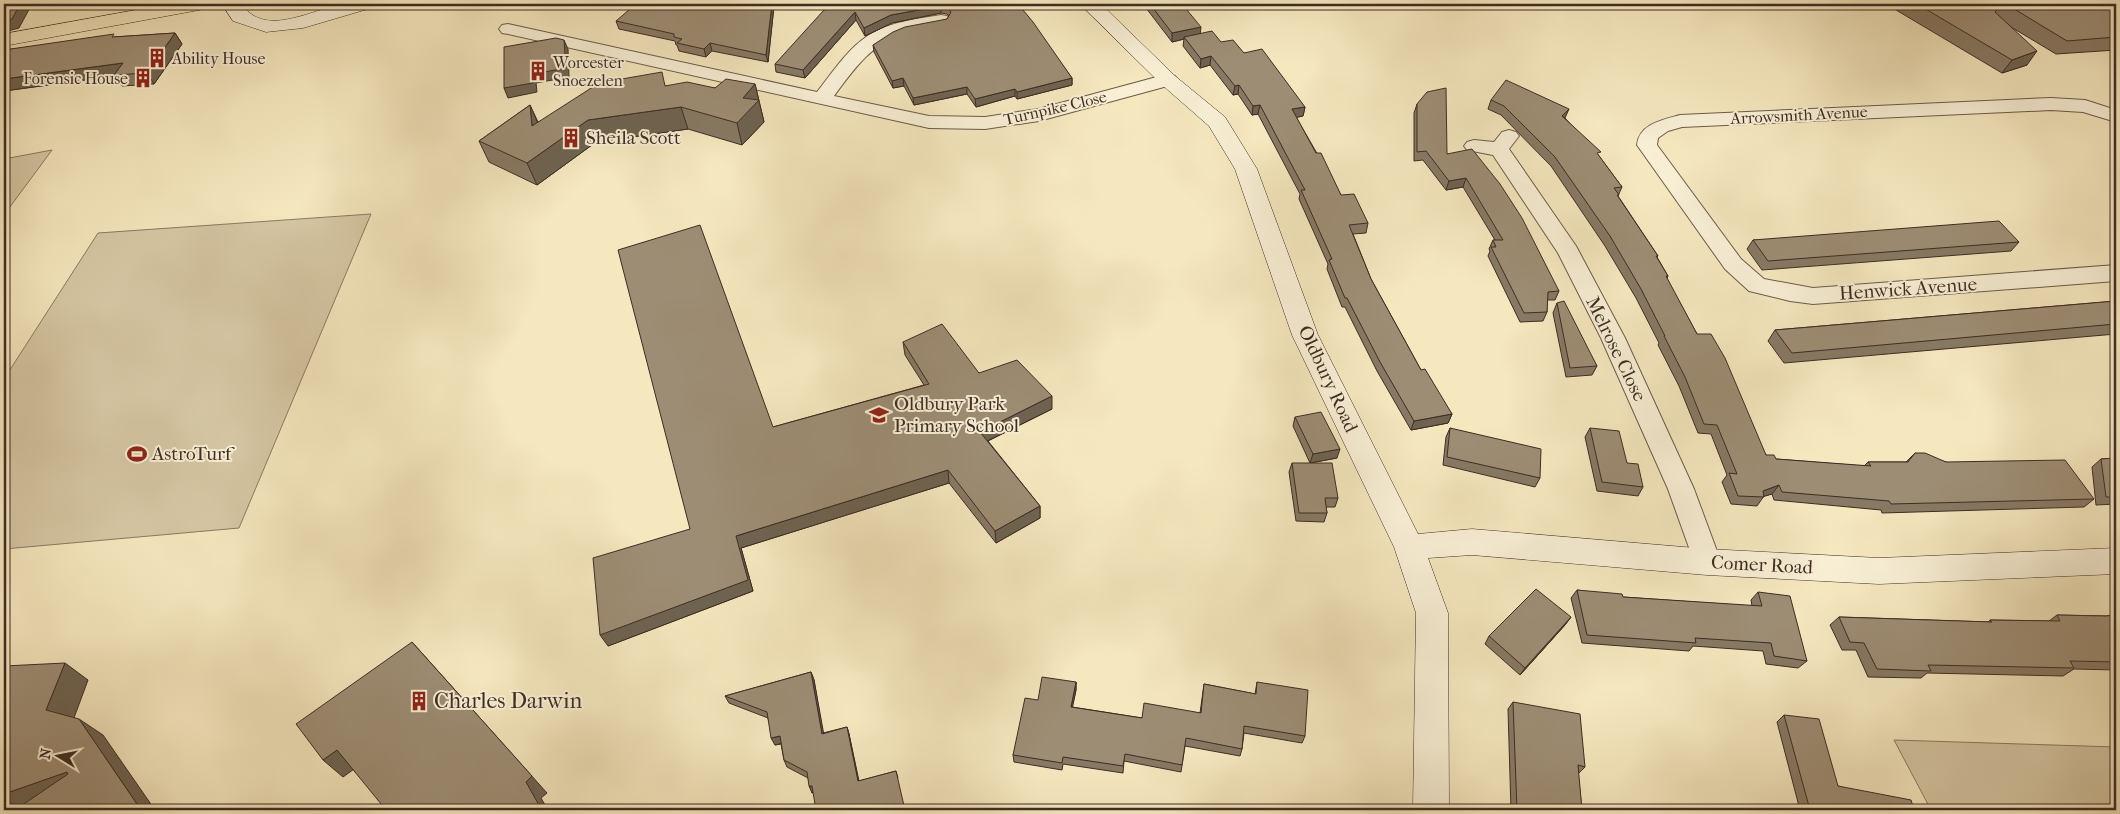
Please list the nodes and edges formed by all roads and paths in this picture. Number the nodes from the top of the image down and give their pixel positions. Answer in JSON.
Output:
{"nodes":[{"id":1,"x":199,"y":4,"type":"edge"},
{"id":2,"x":232,"y":4,"type":"edge"},
{"id":3,"x":364,"y":4,"type":"edge"},
{"id":4,"x":1090,"y":4,"type":"edge"},
{"id":5,"x":941,"y":20,"type":"edge"},
{"id":6,"x":508,"y":28,"type":"dead end"},
{"id":7,"x":4,"y":40,"type":"edge"},
{"id":8,"x":1168,"y":80,"type":"junction"},
{"id":9,"x":822,"y":98,"type":"junction"},
{"id":10,"x":2116,"y":116,"type":"edge"},
{"id":11,"x":1474,"y":146,"type":"dead end"},
{"id":12,"x":1718,"y":245,"type":"joint"},
{"id":13,"x":2116,"y":274,"type":"edge"},
{"id":14,"x":1409,"y":547,"type":"junction"},
{"id":15,"x":2116,"y":561,"type":"edge"},
{"id":16,"x":1707,"y":562,"type":"junction"},
{"id":17,"x":1431,"y":810,"type":"edge"}],
"edges":[{"from":1,"to":7,"type":"main road"},
{"from":2,"to":3,"type":"street"},
{"from":4,"to":8,"type":"street","name":"Oldbury Road"},
{"from":5,"to":9,"type":"street"},
{"from":6,"to":9,"type":"street","name":"Turnpike Close"},
{"from":8,"to":9,"type":"street","name":"Turnpike Close"},
{"from":8,"to":14,"type":"street","name":"Oldbury Road"},
{"from":10,"to":12,"type":"street","name":"Arrowsmith Avenue"},
{"from":11,"to":16,"type":"street","name":"Melrose Close"},
{"from":12,"to":13,"type":"street","name":"Henwick Avenue"},
{"from":14,"to":16,"type":"street","name":"Comer Road"},
{"from":14,"to":17,"type":"street","name":"Oldbury Road"},
{"from":15,"to":16,"type":"street","name":"Comer Road"}]}
